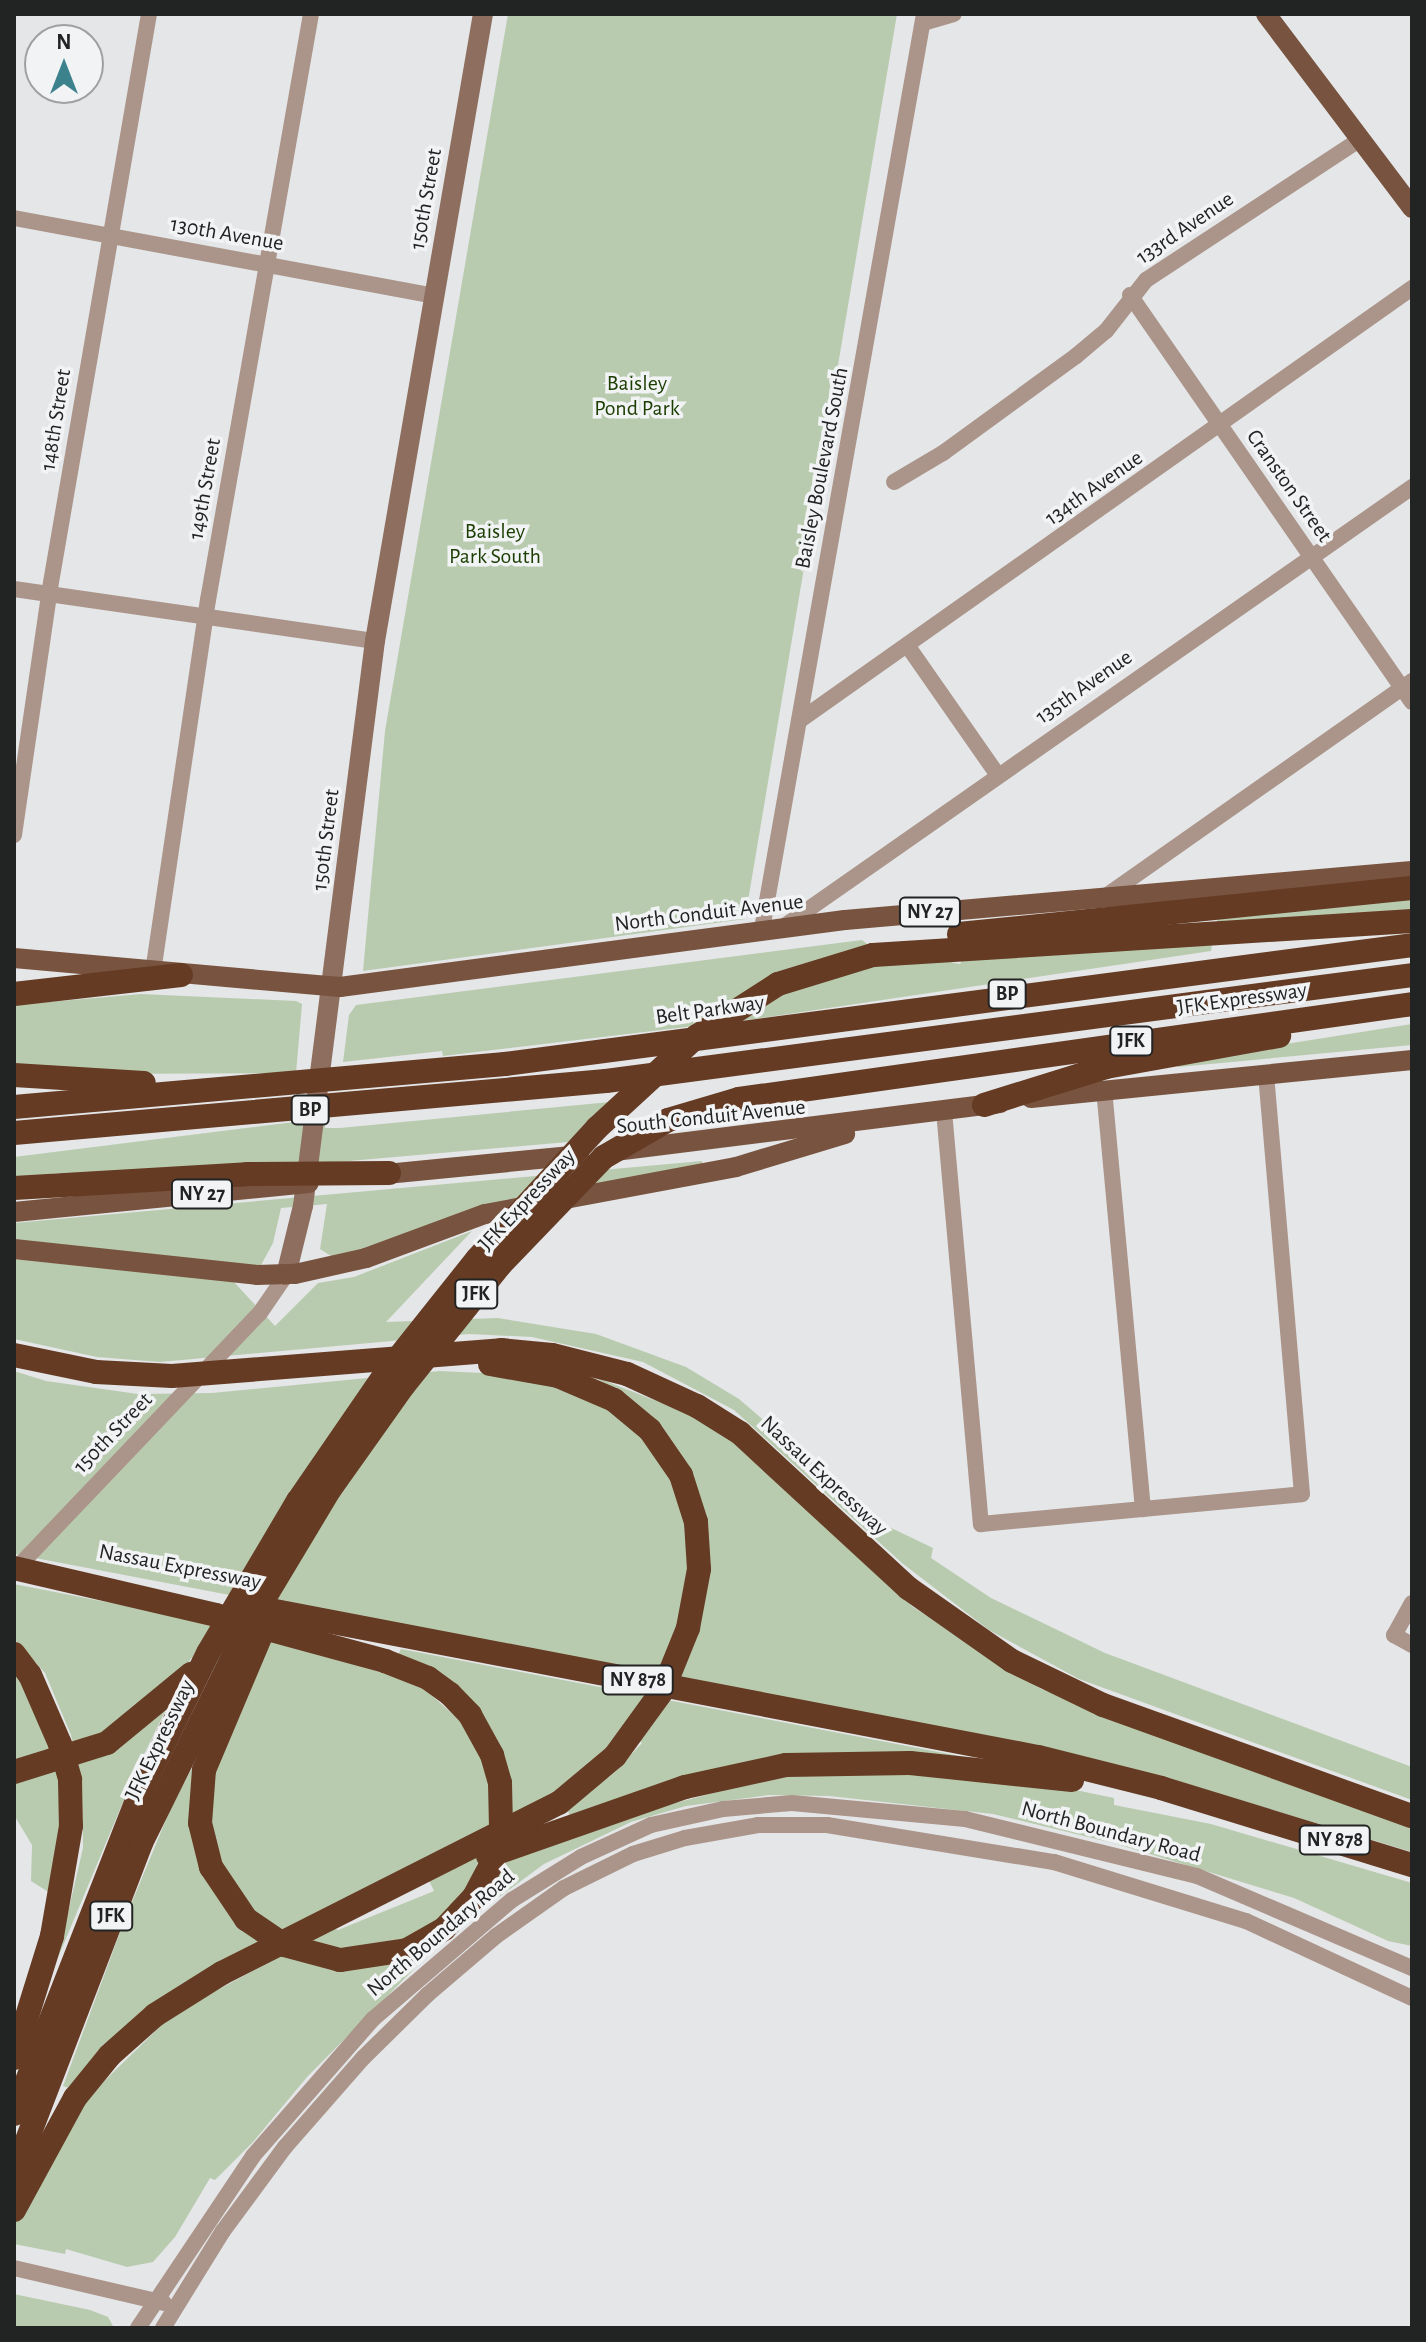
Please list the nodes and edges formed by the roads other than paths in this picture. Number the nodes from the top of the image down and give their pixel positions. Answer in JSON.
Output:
{"nodes":[{"id":1,"x":149,"y":14,"type":"edge"},
{"id":2,"x":311,"y":14,"type":"edge"},
{"id":3,"x":483,"y":14,"type":"edge"},
{"id":4,"x":954,"y":14,"type":"edge"},
{"id":5,"x":1266,"y":14,"type":"edge"},
{"id":6,"x":924,"y":18,"type":"edge"},
{"id":7,"x":1361,"y":139,"type":"junction"},
{"id":8,"x":1412,"y":208,"type":"edge"},
{"id":9,"x":14,"y":218,"type":"edge"},
{"id":10,"x":109,"y":235,"type":"junction"},
{"id":11,"x":265,"y":263,"type":"junction"},
{"id":12,"x":1412,"y":288,"type":"edge"},
{"id":13,"x":1130,"y":295,"type":"junction"},
{"id":14,"x":433,"y":296,"type":"junction"},
{"id":15,"x":1221,"y":425,"type":"junction"},
{"id":16,"x":894,"y":482,"type":"dead end"},
{"id":17,"x":1412,"y":487,"type":"edge"},
{"id":18,"x":1311,"y":557,"type":"junction"},
{"id":19,"x":14,"y":589,"type":"edge"},
{"id":20,"x":49,"y":594,"type":"junction"},
{"id":21,"x":206,"y":616,"type":"junction"},
{"id":22,"x":375,"y":641,"type":"junction"},
{"id":23,"x":907,"y":645,"type":"junction"},
{"id":24,"x":1407,"y":684,"type":"edge"},
{"id":25,"x":1412,"y":702,"type":"edge"},
{"id":26,"x":799,"y":721,"type":"junction"},
{"id":27,"x":997,"y":774,"type":"junction"},
{"id":28,"x":14,"y":835,"type":"edge"},
{"id":29,"x":1412,"y":871,"type":"edge"},
{"id":30,"x":1412,"y":888,"type":"edge"},
{"id":31,"x":1106,"y":896,"type":"junction"},
{"id":32,"x":1412,"y":921,"type":"edge"},
{"id":33,"x":772,"y":928,"type":"junction"},
{"id":34,"x":1104,"y":930,"type":"junction"},
{"id":35,"x":1412,"y":945,"type":"edge"},
{"id":36,"x":14,"y":958,"type":"edge"},
{"id":37,"x":153,"y":972,"type":"junction"},
{"id":38,"x":181,"y":975,"type":"junction"},
{"id":39,"x":1412,"y":975,"type":"edge"},
{"id":40,"x":331,"y":987,"type":"junction"},
{"id":41,"x":14,"y":994,"type":"edge"},
{"id":42,"x":1412,"y":1004,"type":"edge"},
{"id":43,"x":1412,"y":1014,"type":"edge"},
{"id":44,"x":1412,"y":1060,"type":"edge"},
{"id":45,"x":1266,"y":1074,"type":"junction"},
{"id":46,"x":14,"y":1075,"type":"edge"},
{"id":47,"x":271,"y":1087,"type":"junction"},
{"id":48,"x":1104,"y":1089,"type":"junction"},
{"id":49,"x":984,"y":1105,"type":"junction"},
{"id":50,"x":14,"y":1107,"type":"edge"},
{"id":51,"x":944,"y":1111,"type":"junction"},
{"id":52,"x":897,"y":1118,"type":"junction"},
{"id":53,"x":14,"y":1133,"type":"edge"},
{"id":54,"x":389,"y":1173,"type":"junction"},
{"id":55,"x":14,"y":1188,"type":"edge"},
{"id":56,"x":14,"y":1212,"type":"edge"},
{"id":57,"x":14,"y":1249,"type":"edge"},
{"id":58,"x":286,"y":1275,"type":"junction"},
{"id":59,"x":14,"y":1355,"type":"edge"},
{"id":60,"x":324,"y":1362,"type":"junction"},
{"id":61,"x":1143,"y":1509,"type":"junction"},
{"id":62,"x":14,"y":1567,"type":"edge"},
{"id":63,"x":1412,"y":1603,"type":"edge"},
{"id":64,"x":1412,"y":1645,"type":"edge"},
{"id":65,"x":14,"y":1654,"type":"edge"},
{"id":66,"x":224,"y":1667,"type":"junction"},
{"id":67,"x":14,"y":1772,"type":"edge"},
{"id":68,"x":1412,"y":1816,"type":"edge"},
{"id":69,"x":1258,"y":1817,"type":"junction"},
{"id":70,"x":1412,"y":1865,"type":"edge"},
{"id":71,"x":429,"y":1875,"type":"junction"},
{"id":72,"x":1412,"y":1968,"type":"edge"},
{"id":73,"x":1412,"y":1998,"type":"edge"},
{"id":74,"x":14,"y":2058,"type":"edge"},
{"id":75,"x":14,"y":2114,"type":"edge"},
{"id":76,"x":14,"y":2174,"type":"edge"},
{"id":77,"x":14,"y":2210,"type":"edge"},
{"id":78,"x":14,"y":2268,"type":"edge"},
{"id":79,"x":155,"y":2301,"type":"junction"},
{"id":80,"x":176,"y":2306,"type":"junction"},
{"id":81,"x":138,"y":2328,"type":"edge"},
{"id":82,"x":163,"y":2328,"type":"edge"}],
"edges":[{"from":1,"to":10,"type":"street","name":"148th Street"},
{"from":2,"to":11,"type":"street","name":"149th Street"},
{"from":3,"to":14,"type":"main road","name":"150th Street"},
{"from":4,"to":6,"type":"street"},
{"from":5,"to":7,"type":"main road"},
{"from":6,"to":26,"type":"street","name":"Baisley Boulevard South"},
{"from":7,"to":8,"type":"main road"},
{"from":7,"to":13,"type":"street","name":"133rd Avenue"},
{"from":9,"to":10,"type":"street","name":"130th Avenue"},
{"from":10,"to":11,"type":"street","name":"130th Avenue"},
{"from":10,"to":20,"type":"street","name":"148th Street"},
{"from":11,"to":14,"type":"street","name":"130th Avenue"},
{"from":11,"to":21,"type":"street","name":"149th Street"},
{"from":12,"to":15,"type":"street","name":"134th Avenue"},
{"from":13,"to":15,"type":"street","name":"Cranston Street"},
{"from":13,"to":16,"type":"street","name":"133rd Avenue"},
{"from":14,"to":22,"type":"main road","name":"150th Street"},
{"from":15,"to":18,"type":"street","name":"Cranston Street"},
{"from":15,"to":23,"type":"street","name":"134th Avenue"},
{"from":17,"to":18,"type":"street","name":"135th Avenue"},
{"from":18,"to":24,"type":"street","name":"Cranston Street"},
{"from":18,"to":27,"type":"street","name":"135th Avenue"},
{"from":19,"to":20,"type":"street"},
{"from":20,"to":21,"type":"street"},
{"from":20,"to":28,"type":"street","name":"148th Street"},
{"from":21,"to":22,"type":"street"},
{"from":21,"to":37,"type":"street","name":"149th Street"},
{"from":22,"to":40,"type":"main road","name":"150th Street"},
{"from":23,"to":26,"type":"street","name":"134th Avenue"},
{"from":23,"to":27,"type":"street"},
{"from":24,"to":25,"type":"street","name":"Cranston Street"},
{"from":24,"to":31,"type":"street"},
{"from":26,"to":33,"type":"street","name":"Baisley Boulevard South"},
{"from":27,"to":33,"type":"street","name":"135th Avenue"},
{"from":29,"to":31,"type":"main road","name":"North Conduit Avenue","number":"NY 27"},
{"from":30,"to":34,"type":"highway"},
{"from":31,"to":33,"type":"main road","name":"North Conduit Avenue","number":"NY 27"},
{"from":32,"to":34,"type":"highway"},
{"from":33,"to":40,"type":"main road","name":"North Conduit Avenue","number":"NY 27"},
{"from":34,"to":66,"type":"highway","name":"JFK Expressway","number":"JFK"},
{"from":35,"to":47,"type":"highway","name":"Belt Parkway","number":"BP"},
{"from":36,"to":37,"type":"main road","name":"North Conduit Avenue","number":"NY 27"},
{"from":37,"to":38,"type":"main road","name":"North Conduit Avenue","number":"NY 27"},
{"from":38,"to":40,"type":"main road","name":"North Conduit Avenue","number":"NY 27"},
{"from":38,"to":41,"type":"highway"},
{"from":39,"to":53,"type":"highway","number":"BP"},
{"from":40,"to":58,"type":"main road","name":"150th Street"},
{"from":42,"to":66,"type":"highway","name":"JFK Expressway","number":"JFK"},
{"from":43,"to":49,"type":"highway"},
{"from":44,"to":45,"type":"main road","name":"South Conduit Avenue","number":"NY 27"},
{"from":45,"to":48,"type":"main road","name":"South Conduit Avenue","number":"NY 27"},
{"from":45,"to":61,"type":"street"},
{"from":46,"to":47,"type":"highway"},
{"from":47,"to":50,"type":"highway","name":"Belt Parkway","number":"BP"},
{"from":48,"to":49,"type":"main road","name":"South Conduit Avenue","number":"NY 27"},
{"from":48,"to":61,"type":"street"},
{"from":49,"to":51,"type":"main road","name":"South Conduit Avenue","number":"NY 27"},
{"from":51,"to":52,"type":"main road","name":"South Conduit Avenue","number":"NY 27"},
{"from":51,"to":61,"type":"street"},
{"from":52,"to":54,"type":"main road","name":"South Conduit Avenue","number":"NY 27"},
{"from":52,"to":58,"type":"main road"},
{"from":54,"to":55,"type":"highway"},
{"from":54,"to":56,"type":"main road","name":"South Conduit Avenue","number":"NY 27"},
{"from":57,"to":58,"type":"main road"},
{"from":58,"to":62,"type":"street","name":"150th Street"},
{"from":59,"to":60,"type":"highway","name":"Nassau Expressway","number":"NY 878"},
{"from":60,"to":68,"type":"highway","name":"Nassau Expressway","number":"NY 878"},
{"from":60,"to":71,"type":"highway"},
{"from":62,"to":66,"type":"highway"},
{"from":62,"to":69,"type":"highway","name":"Nassau Expressway","number":"NY 878"},
{"from":63,"to":64,"type":"street"},
{"from":65,"to":74,"type":"highway"},
{"from":66,"to":67,"type":"highway"},
{"from":66,"to":75,"type":"highway","name":"JFK Expressway","number":"JFK"},
{"from":66,"to":76,"type":"highway","name":"JFK Expressway","number":"JFK"},
{"from":69,"to":70,"type":"highway","name":"Nassau Expressway","number":"NY 878"},
{"from":69,"to":71,"type":"highway"},
{"from":71,"to":77,"type":"highway"},
{"from":72,"to":79,"type":"street","name":"North Boundary Road"},
{"from":73,"to":80,"type":"street","name":"North Boundary Road"},
{"from":78,"to":79,"type":"street"},
{"from":79,"to":80,"type":"street"},
{"from":79,"to":81,"type":"street","name":"North Boundary Road"},
{"from":80,"to":82,"type":"street","name":"North Boundary Road"}]}
